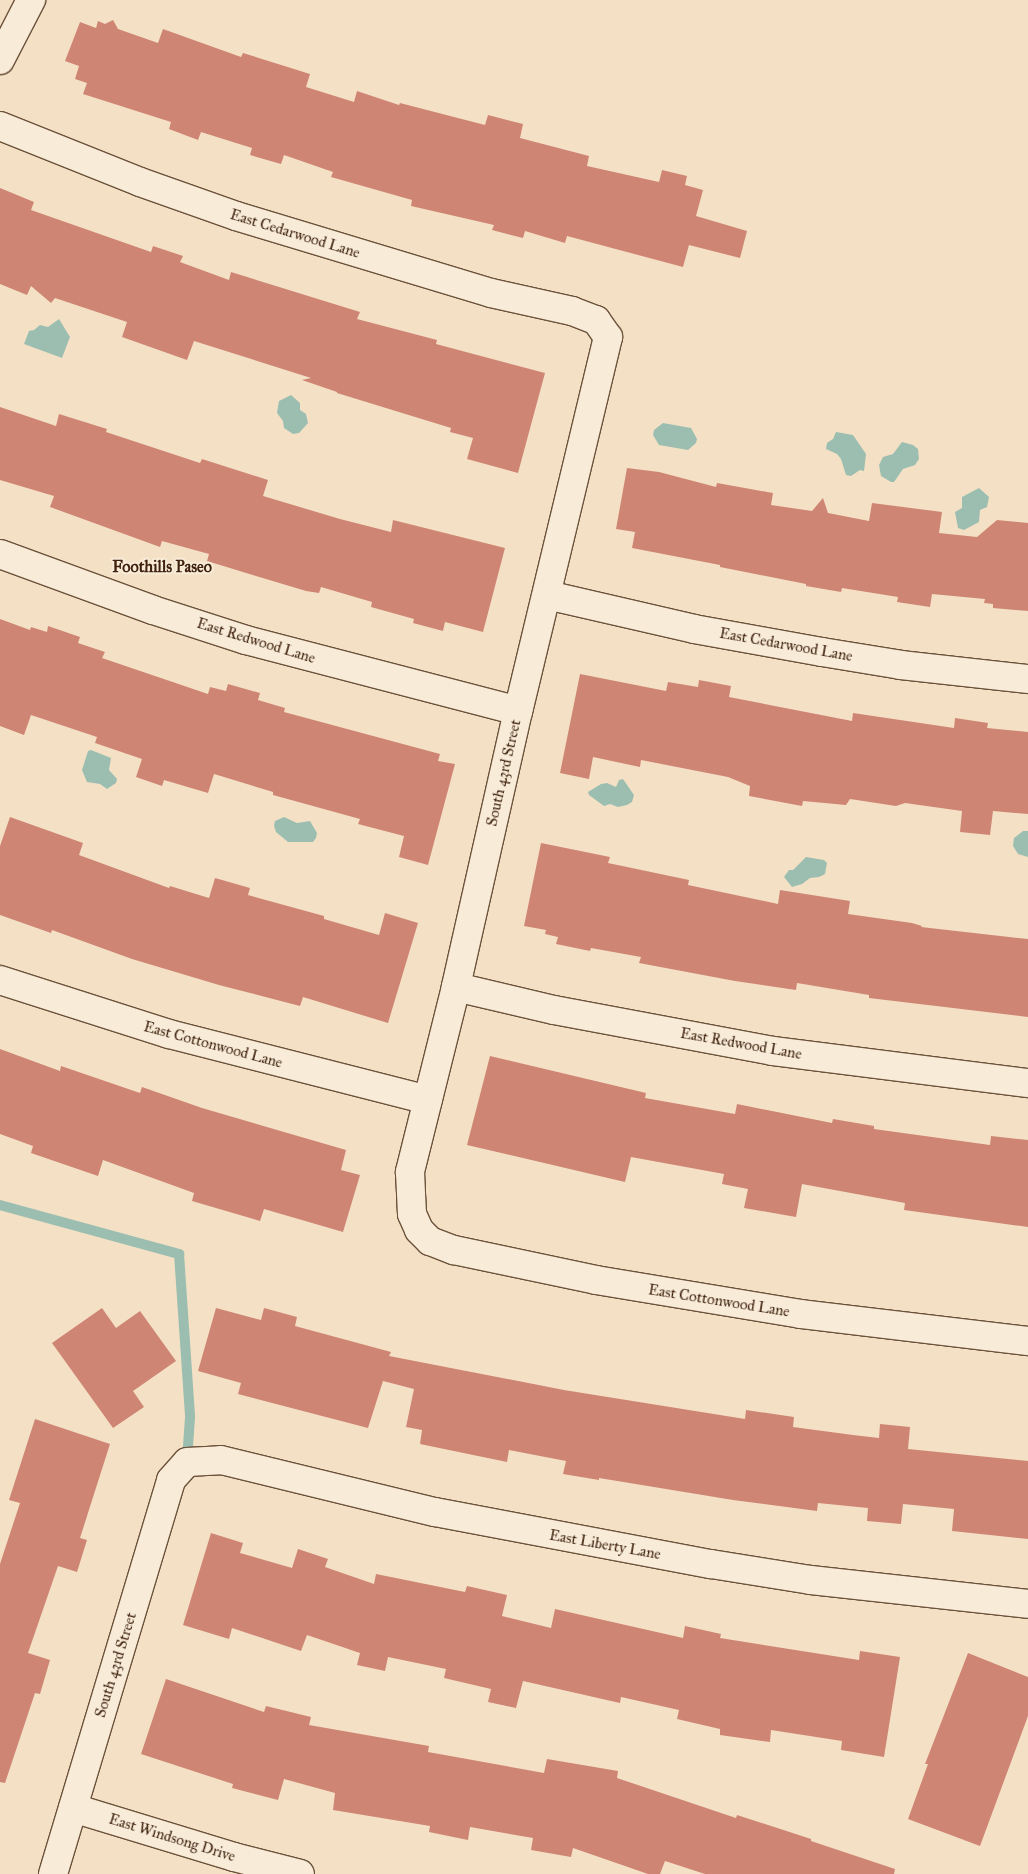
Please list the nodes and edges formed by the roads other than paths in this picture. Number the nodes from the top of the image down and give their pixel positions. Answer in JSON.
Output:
{"nodes":[{"id":1,"x":31,"y":0,"type":"edge"},
{"id":2,"x":0,"y":60,"type":"edge"},
{"id":3,"x":0,"y":126,"type":"edge"},
{"id":4,"x":596,"y":320,"type":"joint"},
{"id":5,"x":0,"y":554,"type":"edge"},
{"id":6,"x":546,"y":595,"type":"junction"},
{"id":7,"x":1028,"y":679,"type":"edge"},
{"id":8,"x":518,"y":711,"type":"junction"},
{"id":9,"x":0,"y":980,"type":"edge"},
{"id":10,"x":456,"y":987,"type":"junction"},
{"id":11,"x":1028,"y":1082,"type":"edge"},
{"id":12,"x":428,"y":1100,"type":"junction"},
{"id":13,"x":419,"y":1230,"type":"joint"},
{"id":14,"x":1028,"y":1341,"type":"edge"},
{"id":15,"x":187,"y":1462,"type":"joint"},
{"id":16,"x":1028,"y":1604,"type":"edge"},
{"id":17,"x":73,"y":1808,"type":"junction"},
{"id":18,"x":54,"y":1874,"type":"edge"},
{"id":19,"x":300,"y":1874,"type":"edge"}],
"edges":[{"from":1,"to":2,"type":"street"},
{"from":3,"to":4,"type":"street","name":"East Cedarwood Lane"},
{"from":4,"to":6,"type":"street","name":"South 43rd Street"},
{"from":5,"to":8,"type":"street","name":"East Redwood Lane"},
{"from":6,"to":7,"type":"street","name":"East Cedarwood Lane"},
{"from":6,"to":8,"type":"street","name":"South 43rd Street"},
{"from":8,"to":10,"type":"street","name":"South 43rd Street"},
{"from":9,"to":12,"type":"street","name":"East Cottonwood Lane"},
{"from":10,"to":11,"type":"street","name":"East Redwood Lane"},
{"from":10,"to":12,"type":"street","name":"South 43rd Street"},
{"from":12,"to":13,"type":"street","name":"South 43rd Street"},
{"from":13,"to":14,"type":"street","name":"East Cottonwood Lane"},
{"from":15,"to":16,"type":"street","name":"East Liberty Lane"},
{"from":15,"to":17,"type":"street","name":"South 43rd Street"},
{"from":17,"to":18,"type":"street","name":"South 43rd Street"},
{"from":17,"to":19,"type":"street","name":"East Windsong Drive"}]}
